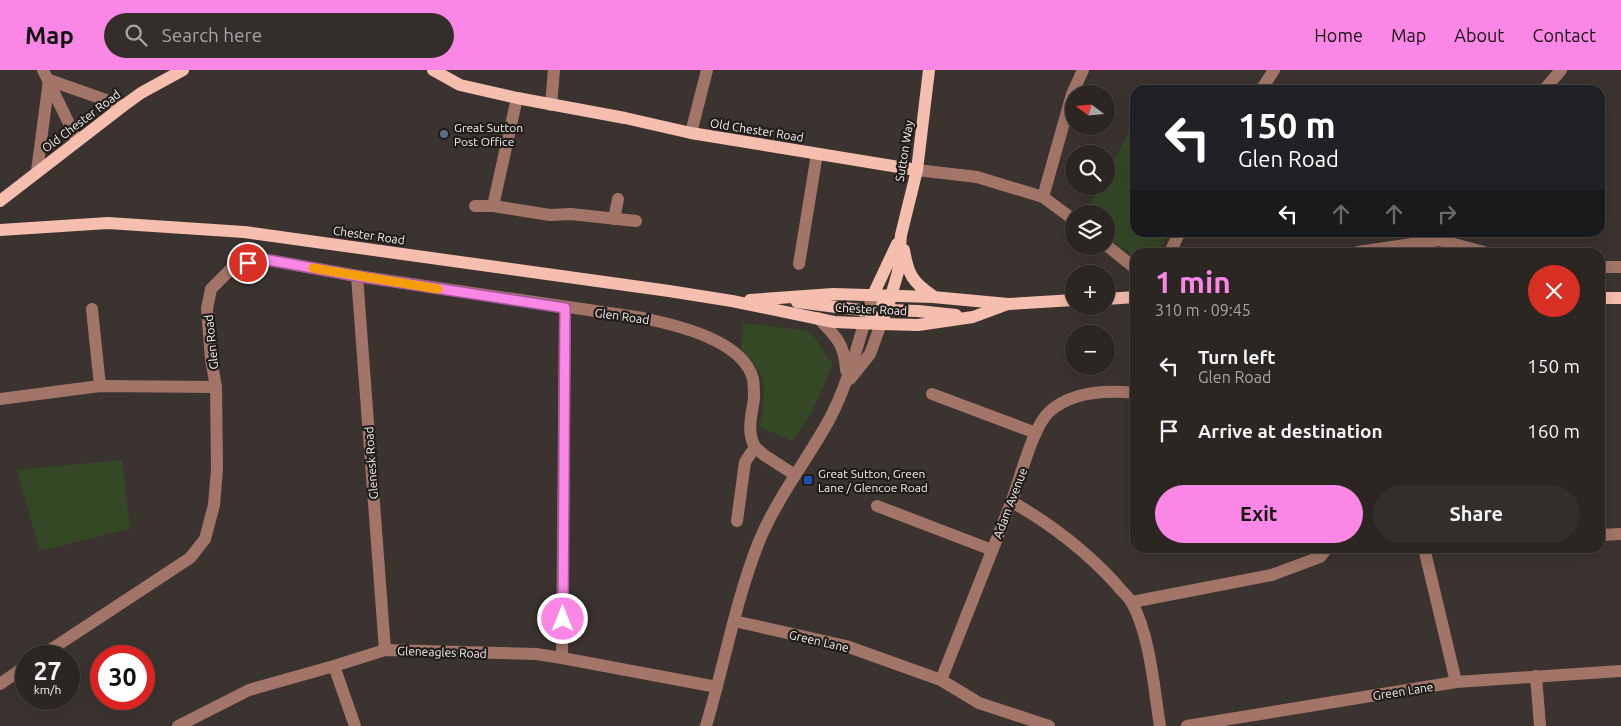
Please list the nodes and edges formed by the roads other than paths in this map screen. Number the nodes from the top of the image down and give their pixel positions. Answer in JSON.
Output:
{"nodes":[{"id":1,"x":183,"y":70,"type":"edge"},
{"id":2,"x":433,"y":70,"type":"edge"},
{"id":3,"x":554,"y":70,"type":"edge"},
{"id":4,"x":707,"y":70,"type":"edge"},
{"id":5,"x":929,"y":70,"type":"edge"},
{"id":6,"x":1083,"y":70,"type":"edge"},
{"id":7,"x":1274,"y":70,"type":"edge"},
{"id":8,"x":1561,"y":70,"type":"edge"},
{"id":9,"x":46,"y":75,"type":"edge"},
{"id":10,"x":1264,"y":85,"type":"edge"},
{"id":11,"x":1548,"y":85,"type":"edge"},
{"id":12,"x":517,"y":98,"type":"junction"},
{"id":13,"x":551,"y":105,"type":"junction"},
{"id":14,"x":123,"y":106,"type":"junction"},
{"id":15,"x":691,"y":133,"type":"junction"},
{"id":16,"x":77,"y":140,"type":"junction"},
{"id":17,"x":817,"y":154,"type":"junction"},
{"id":18,"x":917,"y":170,"type":"junction"},
{"id":19,"x":37,"y":172,"type":"junction"},
{"id":20,"x":1043,"y":197,"type":"junction"},
{"id":21,"x":618,"y":199,"type":"dead end"},
{"id":22,"x":0,"y":200,"type":"edge"},
{"id":23,"x":475,"y":206,"type":"dead end"},
{"id":24,"x":494,"y":206,"type":"junction"},
{"id":25,"x":1065,"y":213,"type":"edge"},
{"id":26,"x":614,"y":218,"type":"junction"},
{"id":27,"x":636,"y":221,"type":"dead end"},
{"id":28,"x":0,"y":230,"type":"edge"},
{"id":29,"x":901,"y":235,"type":"junction"},
{"id":30,"x":1440,"y":242,"type":"edge"},
{"id":31,"x":1391,"y":248,"type":"edge"},
{"id":32,"x":1466,"y":248,"type":"edge"},
{"id":33,"x":1115,"y":252,"type":"edge"},
{"id":34,"x":799,"y":264,"type":"dead end"},
{"id":35,"x":1130,"y":264,"type":"edge"},
{"id":36,"x":1605,"y":267,"type":"edge"},
{"id":37,"x":1621,"y":267,"type":"edge"},
{"id":38,"x":357,"y":276,"type":"junction"},
{"id":39,"x":873,"y":295,"type":"junction"},
{"id":40,"x":891,"y":295,"type":"junction"},
{"id":41,"x":933,"y":297,"type":"junction"},
{"id":42,"x":1130,"y":297,"type":"edge"},
{"id":43,"x":773,"y":298,"type":"junction"},
{"id":44,"x":1115,"y":298,"type":"edge"},
{"id":45,"x":1605,"y":298,"type":"edge"},
{"id":46,"x":1621,"y":298,"type":"edge"},
{"id":47,"x":732,"y":301,"type":"junction"},
{"id":48,"x":1065,"y":301,"type":"edge"},
{"id":49,"x":1008,"y":304,"type":"junction"},
{"id":50,"x":565,"y":308,"type":"junction"},
{"id":51,"x":92,"y":309,"type":"dead end"},
{"id":52,"x":887,"y":310,"type":"junction"},
{"id":53,"x":866,"y":317,"type":"junction"},
{"id":54,"x":973,"y":317,"type":"junction"},
{"id":55,"x":818,"y":318,"type":"junction"},
{"id":56,"x":881,"y":324,"type":"junction"},
{"id":57,"x":846,"y":385,"type":"junction"},
{"id":58,"x":100,"y":386,"type":"junction"},
{"id":59,"x":216,"y":386,"type":"junction"},
{"id":60,"x":1130,"y":393,"type":"edge"},
{"id":61,"x":932,"y":394,"type":"dead end"},
{"id":62,"x":0,"y":399,"type":"edge"},
{"id":63,"x":1036,"y":433,"type":"junction"},
{"id":64,"x":755,"y":447,"type":"junction"},
{"id":65,"x":795,"y":474,"type":"junction"},
{"id":66,"x":1012,"y":502,"type":"junction"},
{"id":67,"x":876,"y":506,"type":"dead end"},
{"id":68,"x":737,"y":521,"type":"dead end"},
{"id":69,"x":1621,"y":534,"type":"edge"},
{"id":70,"x":1605,"y":535,"type":"edge"},
{"id":71,"x":992,"y":550,"type":"junction"},
{"id":72,"x":1323,"y":553,"type":"edge"},
{"id":73,"x":1425,"y":553,"type":"edge"},
{"id":74,"x":1132,"y":602,"type":"junction"},
{"id":75,"x":734,"y":621,"type":"junction"},
{"id":76,"x":58,"y":645,"type":"edge"},
{"id":77,"x":385,"y":650,"type":"junction"},
{"id":78,"x":562,"y":658,"type":"junction"},
{"id":79,"x":334,"y":666,"type":"junction"},
{"id":80,"x":1621,"y":671,"type":"edge"},
{"id":81,"x":15,"y":674,"type":"edge"},
{"id":82,"x":1536,"y":676,"type":"junction"},
{"id":83,"x":941,"y":680,"type":"junction"},
{"id":84,"x":1456,"y":682,"type":"junction"},
{"id":85,"x":0,"y":684,"type":"edge"},
{"id":86,"x":717,"y":688,"type":"junction"},
{"id":87,"x":183,"y":725,"type":"edge"},
{"id":88,"x":355,"y":726,"type":"edge"},
{"id":89,"x":706,"y":726,"type":"edge"},
{"id":90,"x":1049,"y":726,"type":"edge"},
{"id":91,"x":1160,"y":726,"type":"edge"},
{"id":92,"x":1187,"y":726,"type":"edge"},
{"id":93,"x":1540,"y":726,"type":"edge"}],
"edges":[{"from":1,"to":14,"type":"main road","name":"Old Chester Road"},
{"from":2,"to":12,"type":"main road","name":"Old Chester Road"},
{"from":3,"to":13,"type":"street"},
{"from":4,"to":15,"type":"street"},
{"from":5,"to":18,"type":"main road","name":"Sutton Way"},
{"from":6,"to":20,"type":"street"},
{"from":7,"to":10,"type":"street"},
{"from":8,"to":11,"type":"street"},
{"from":9,"to":14,"type":"street"},
{"from":9,"to":16,"type":"street"},
{"from":9,"to":19,"type":"street"},
{"from":12,"to":13,"type":"main road","name":"Old Chester Road"},
{"from":12,"to":24,"type":"street"},
{"from":13,"to":15,"type":"main road","name":"Old Chester Road"},
{"from":14,"to":16,"type":"main road","name":"Old Chester Road"},
{"from":15,"to":17,"type":"main road","name":"Old Chester Road"},
{"from":16,"to":19,"type":"main road","name":"Old Chester Road"},
{"from":17,"to":18,"type":"main road","name":"Old Chester Road"},
{"from":17,"to":34,"type":"street"},
{"from":18,"to":20,"type":"street","name":"Old Chester Road"},
{"from":18,"to":29,"type":"main road","name":"Sutton Way"},
{"from":19,"to":22,"type":"main road","name":"Old Chester Road"},
{"from":20,"to":25,"type":"street","name":"Old Chester Road"},
{"from":21,"to":26,"type":"street"},
{"from":23,"to":24,"type":"street"},
{"from":24,"to":26,"type":"street"},
{"from":26,"to":27,"type":"street"},
{"from":28,"to":47,"type":"main road","name":"Chester Road"},
{"from":29,"to":39,"type":"main road","name":"Sutton Way"},
{"from":29,"to":40,"type":"main road","name":"Sutton Way"},
{"from":29,"to":41,"type":"main road","name":"Sutton Way"},
{"from":30,"to":31,"type":"street"},
{"from":30,"to":32,"type":"street"},
{"from":33,"to":35,"type":"street"},
{"from":36,"to":37,"type":"street"},
{"from":38,"to":50,"type":"street","name":"Glen Road"},
{"from":38,"to":59,"type":"street","name":"Glen Road"},
{"from":38,"to":77,"type":"street","name":"Glenesk Road"},
{"from":39,"to":40,"type":"main road","name":"Chester Road"},
{"from":39,"to":43,"type":"main road","name":"Chester Road"},
{"from":39,"to":52,"type":"main road"},
{"from":39,"to":53,"type":"street"},
{"from":40,"to":41,"type":"main road","name":"Chester Road"},
{"from":40,"to":52,"type":"main road","name":"Sutton Way"},
{"from":41,"to":49,"type":"main road","name":"Chester Road"},
{"from":42,"to":44,"type":"main road"},
{"from":43,"to":47,"type":"main road","name":"Chester Road"},
{"from":43,"to":53,"type":"main road"},
{"from":45,"to":46,"type":"main road"},
{"from":47,"to":55,"type":"main road","name":"Chester Road"},
{"from":48,"to":49,"type":"main road","name":"Chester Road"},
{"from":49,"to":54,"type":"main road","name":"Chester Road"},
{"from":50,"to":64,"type":"street","name":"Glen Road"},
{"from":50,"to":78,"type":"street"},
{"from":51,"to":58,"type":"street"},
{"from":52,"to":54,"type":"main road"},
{"from":52,"to":56,"type":"main road","name":"Sutton Way"},
{"from":53,"to":55,"type":"main road","name":"Chester Road"},
{"from":53,"to":56,"type":"main road","name":"Chester Road"},
{"from":53,"to":57,"type":"street"},
{"from":54,"to":56,"type":"main road","name":"Chester Road"},
{"from":55,"to":57,"type":"street"},
{"from":56,"to":57,"type":"street"},
{"from":57,"to":65,"type":"street"},
{"from":58,"to":59,"type":"street"},
{"from":58,"to":62,"type":"street"},
{"from":59,"to":76,"type":"street","name":"Glen Road"},
{"from":60,"to":63,"type":"street","name":"Adam Avenue"},
{"from":61,"to":63,"type":"street"},
{"from":63,"to":66,"type":"street","name":"Adam Avenue"},
{"from":64,"to":65,"type":"street"},
{"from":64,"to":68,"type":"street"},
{"from":65,"to":75,"type":"street"},
{"from":66,"to":71,"type":"street","name":"Adam Avenue"},
{"from":66,"to":74,"type":"street"},
{"from":67,"to":71,"type":"street"},
{"from":69,"to":70,"type":"street"},
{"from":71,"to":83,"type":"street","name":"Adam Avenue"},
{"from":72,"to":74,"type":"street"},
{"from":73,"to":84,"type":"street"},
{"from":74,"to":91,"type":"street"},
{"from":75,"to":83,"type":"street","name":"Green Lane"},
{"from":75,"to":86,"type":"street"},
{"from":77,"to":78,"type":"street","name":"Gleneagles Road"},
{"from":77,"to":79,"type":"street","name":"Gleneagles Road"},
{"from":78,"to":86,"type":"street","name":"Gleneagles Road"},
{"from":79,"to":87,"type":"street","name":"Gleneagles Road"},
{"from":79,"to":88,"type":"street"},
{"from":80,"to":82,"type":"street","name":"Green Lane"},
{"from":81,"to":85,"type":"street"},
{"from":82,"to":84,"type":"street","name":"Green Lane"},
{"from":82,"to":93,"type":"street"},
{"from":83,"to":90,"type":"street","name":"Green Lane"},
{"from":84,"to":92,"type":"street","name":"Green Lane"},
{"from":86,"to":89,"type":"street"}]}
